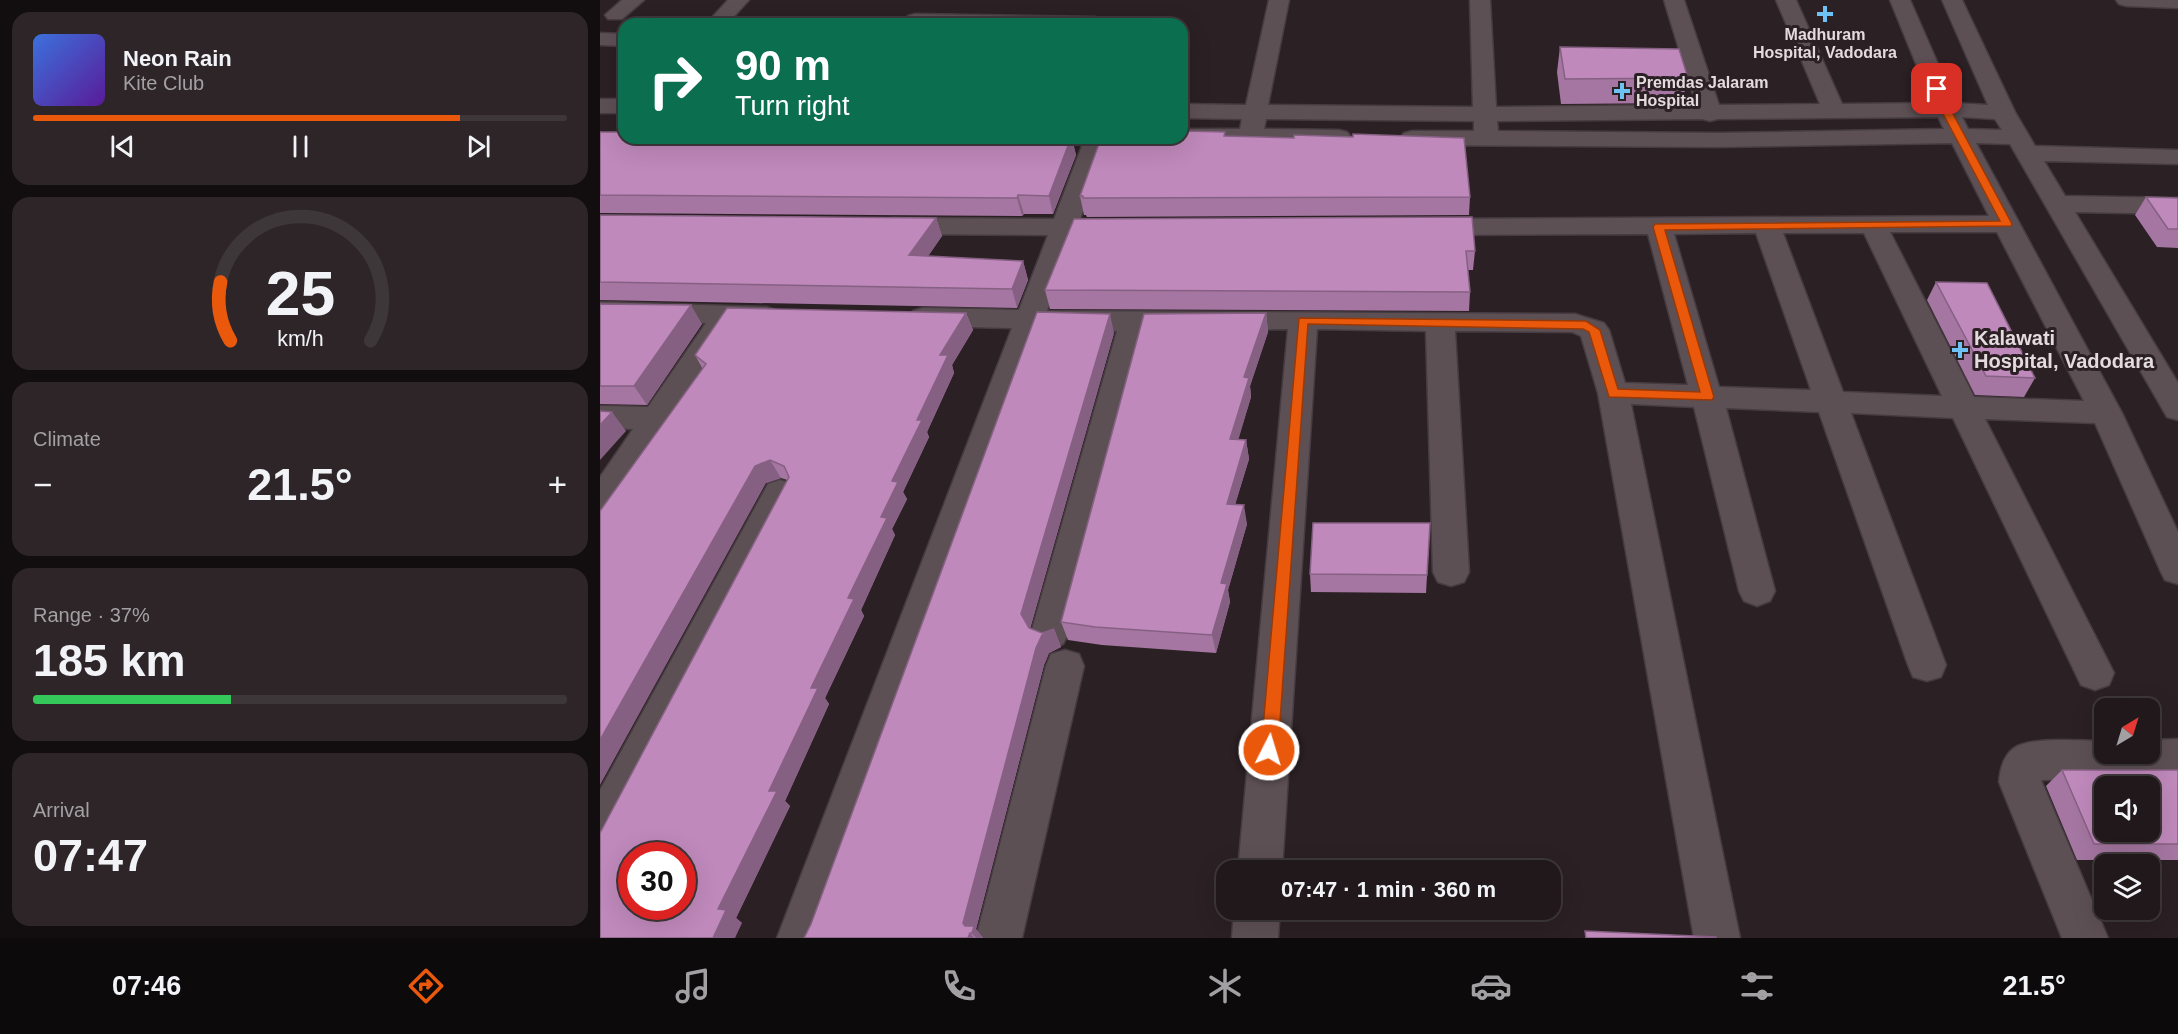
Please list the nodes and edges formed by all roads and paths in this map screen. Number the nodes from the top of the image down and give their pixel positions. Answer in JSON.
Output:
{"nodes":[{"id":1,"x":634,"y":0,"type":"edge"},
{"id":2,"x":739,"y":0,"type":"edge"},
{"id":3,"x":928,"y":0,"type":"edge"},
{"id":4,"x":1045,"y":0,"type":"edge"},
{"id":5,"x":1279,"y":0,"type":"edge"},
{"id":6,"x":1480,"y":0,"type":"edge"},
{"id":7,"x":1674,"y":0,"type":"edge"},
{"id":8,"x":1786,"y":0,"type":"edge"},
{"id":9,"x":1900,"y":0,"type":"edge"},
{"id":10,"x":1952,"y":0,"type":"edge"},
{"id":11,"x":2126,"y":0,"type":"edge"},
{"id":12,"x":2178,"y":2,"type":"edge"},
{"id":13,"x":615,"y":15,"type":"dead end"},
{"id":14,"x":722,"y":18,"type":"edge"},
{"id":15,"x":916,"y":18,"type":"edge"},
{"id":16,"x":1036,"y":18,"type":"edge"},
{"id":17,"x":600,"y":39,"type":"edge"},
{"id":18,"x":618,"y":40,"type":"edge"},
{"id":19,"x":600,"y":106,"type":"edge"},
{"id":20,"x":1946,"y":110,"type":"junction"},
{"id":21,"x":1188,"y":111,"type":"edge"},
{"id":22,"x":1255,"y":111,"type":"junction"},
{"id":23,"x":1834,"y":111,"type":"junction"},
{"id":24,"x":2002,"y":112,"type":"junction"},
{"id":25,"x":1485,"y":114,"type":"junction"},
{"id":26,"x":1710,"y":114,"type":"junction"},
{"id":27,"x":618,"y":116,"type":"edge"},
{"id":28,"x":1188,"y":136,"type":"edge"},
{"id":29,"x":1961,"y":136,"type":"junction"},
{"id":30,"x":1250,"y":137,"type":"junction"},
{"id":31,"x":1356,"y":138,"type":"edge"},
{"id":32,"x":1392,"y":138,"type":"edge"},
{"id":33,"x":1486,"y":138,"type":"junction"},
{"id":34,"x":1095,"y":144,"type":"edge"},
{"id":35,"x":2023,"y":145,"type":"junction"},
{"id":36,"x":2178,"y":157,"type":"edge"},
{"id":37,"x":2056,"y":204,"type":"junction"},
{"id":38,"x":2178,"y":206,"type":"edge"},
{"id":39,"x":2007,"y":224,"type":"junction"},
{"id":40,"x":873,"y":225,"type":"edge"},
{"id":41,"x":1873,"y":225,"type":"junction"},
{"id":42,"x":1767,"y":226,"type":"junction"},
{"id":43,"x":1063,"y":227,"type":"junction"},
{"id":44,"x":1134,"y":227,"type":"edge"},
{"id":45,"x":1408,"y":227,"type":"edge"},
{"id":46,"x":1659,"y":227,"type":"junction"},
{"id":47,"x":600,"y":311,"type":"edge"},
{"id":48,"x":726,"y":315,"type":"junction"},
{"id":49,"x":796,"y":316,"type":"edge"},
{"id":50,"x":890,"y":317,"type":"edge"},
{"id":51,"x":1030,"y":319,"type":"junction"},
{"id":52,"x":1303,"y":320,"type":"junction"},
{"id":53,"x":1134,"y":322,"type":"junction"},
{"id":54,"x":1440,"y":323,"type":"junction"},
{"id":55,"x":2169,"y":379,"type":"edge"},
{"id":56,"x":1613,"y":393,"type":"junction"},
{"id":57,"x":1707,"y":397,"type":"junction"},
{"id":58,"x":1832,"y":402,"type":"junction"},
{"id":59,"x":1962,"y":407,"type":"junction"},
{"id":60,"x":2178,"y":409,"type":"edge"},
{"id":61,"x":2106,"y":413,"type":"junction"},
{"id":62,"x":600,"y":417,"type":"edge"},
{"id":63,"x":656,"y":418,"type":"junction"},
{"id":64,"x":780,"y":493,"type":"edge"},
{"id":65,"x":600,"y":502,"type":"edge"},
{"id":66,"x":2178,"y":570,"type":"edge"},
{"id":67,"x":1451,"y":572,"type":"dead end"},
{"id":68,"x":1757,"y":591,"type":"dead end"},
{"id":69,"x":1928,"y":665,"type":"dead end"},
{"id":70,"x":2095,"y":673,"type":"dead end"},
{"id":71,"x":2178,"y":758,"type":"edge"},
{"id":72,"x":600,"y":832,"type":"edge"},
{"id":73,"x":1261,"y":860,"type":"edge"},
{"id":74,"x":1256,"y":920,"type":"edge"},
{"id":75,"x":800,"y":938,"type":"edge"},
{"id":76,"x":999,"y":938,"type":"edge"},
{"id":77,"x":1255,"y":938,"type":"edge"},
{"id":78,"x":1717,"y":938,"type":"edge"},
{"id":79,"x":2085,"y":938,"type":"edge"}],
"edges":[{"from":1,"to":13,"type":"street"},
{"from":2,"to":14,"type":"street"},
{"from":3,"to":15,"type":"street"},
{"from":4,"to":16,"type":"street"},
{"from":5,"to":22,"type":"street"},
{"from":6,"to":25,"type":"street"},
{"from":7,"to":26,"type":"street"},
{"from":8,"to":23,"type":"street"},
{"from":9,"to":20,"type":"street"},
{"from":10,"to":24,"type":"street"},
{"from":11,"to":12,"type":"street"},
{"from":17,"to":18,"type":"street"},
{"from":19,"to":27,"type":"street"},
{"from":20,"to":23,"type":"street"},
{"from":20,"to":24,"type":"street"},
{"from":20,"to":29,"type":"street"},
{"from":21,"to":22,"type":"street"},
{"from":22,"to":25,"type":"street"},
{"from":22,"to":30,"type":"street"},
{"from":23,"to":26,"type":"street"},
{"from":24,"to":35,"type":"street"},
{"from":25,"to":26,"type":"street"},
{"from":25,"to":33,"type":"street"},
{"from":28,"to":30,"type":"street"},
{"from":29,"to":33,"type":"street"},
{"from":29,"to":35,"type":"street"},
{"from":29,"to":39,"type":"street"},
{"from":30,"to":31,"type":"street"},
{"from":32,"to":33,"type":"street"},
{"from":34,"to":43,"type":"street"},
{"from":35,"to":36,"type":"street"},
{"from":35,"to":37,"type":"street"},
{"from":37,"to":38,"type":"street"},
{"from":37,"to":55,"type":"street"},
{"from":39,"to":41,"type":"street"},
{"from":39,"to":61,"type":"street"},
{"from":40,"to":43,"type":"street"},
{"from":41,"to":42,"type":"street"},
{"from":41,"to":59,"type":"street"},
{"from":42,"to":46,"type":"street"},
{"from":42,"to":58,"type":"street"},
{"from":43,"to":44,"type":"street"},
{"from":43,"to":51,"type":"street"},
{"from":45,"to":46,"type":"street"},
{"from":46,"to":57,"type":"street"},
{"from":47,"to":48,"type":"street"},
{"from":48,"to":49,"type":"street"},
{"from":48,"to":63,"type":"street"},
{"from":50,"to":51,"type":"street"},
{"from":51,"to":53,"type":"street"},
{"from":51,"to":75,"type":"street"},
{"from":52,"to":53,"type":"street"},
{"from":52,"to":54,"type":"street"},
{"from":52,"to":73,"type":"street"},
{"from":53,"to":76,"type":"street"},
{"from":54,"to":56,"type":"street"},
{"from":54,"to":67,"type":"street"},
{"from":55,"to":60,"type":"street"},
{"from":56,"to":57,"type":"street"},
{"from":56,"to":78,"type":"street"},
{"from":57,"to":58,"type":"street"},
{"from":57,"to":68,"type":"street"},
{"from":58,"to":59,"type":"street"},
{"from":58,"to":69,"type":"street"},
{"from":59,"to":61,"type":"street"},
{"from":59,"to":70,"type":"street"},
{"from":61,"to":66,"type":"street"},
{"from":62,"to":63,"type":"street"},
{"from":63,"to":65,"type":"street"},
{"from":64,"to":72,"type":"street"},
{"from":71,"to":79,"type":"street"},
{"from":74,"to":77,"type":"street"}]}
